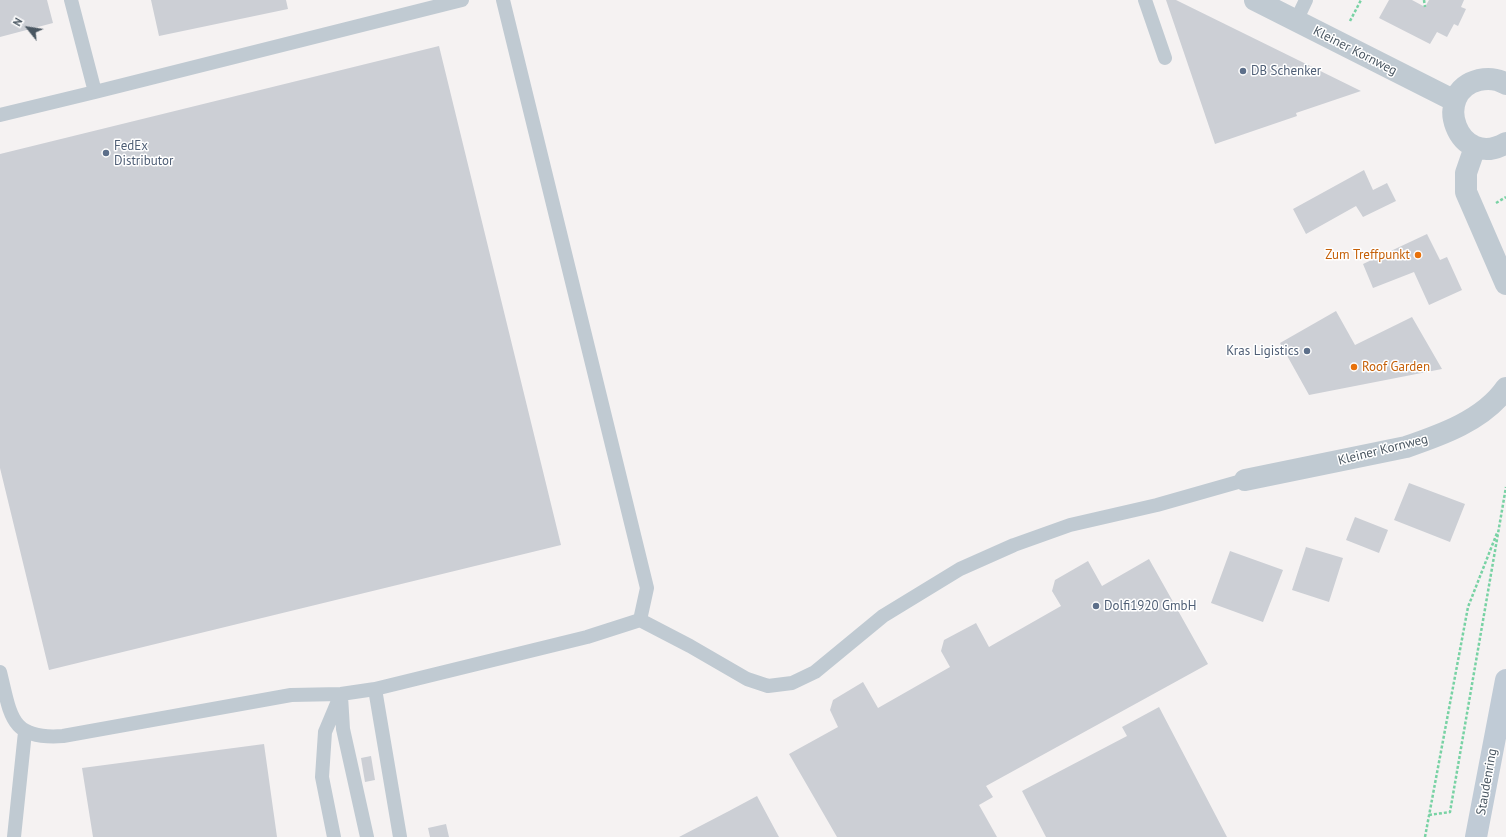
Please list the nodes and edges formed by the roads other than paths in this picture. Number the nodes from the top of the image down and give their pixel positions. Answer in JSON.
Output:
{"nodes":[{"id":1,"x":70,"y":0,"type":"edge"},
{"id":2,"x":462,"y":0,"type":"edge"},
{"id":3,"x":503,"y":0,"type":"edge"},
{"id":4,"x":1145,"y":0,"type":"edge"},
{"id":5,"x":1256,"y":0,"type":"edge"},
{"id":6,"x":1306,"y":0,"type":"edge"},
{"id":7,"x":1296,"y":21,"type":"junction"},
{"id":8,"x":1165,"y":58,"type":"dead end"},
{"id":9,"x":1505,"y":80,"type":"edge"},
{"id":10,"x":95,"y":92,"type":"junction"},
{"id":11,"x":1455,"y":101,"type":"junction"},
{"id":12,"x":0,"y":115,"type":"edge"},
{"id":13,"x":1506,"y":143,"type":"edge"},
{"id":14,"x":1475,"y":147,"type":"junction"},
{"id":15,"x":1506,"y":284,"type":"edge"},
{"id":16,"x":1506,"y":388,"type":"edge"},
{"id":17,"x":1245,"y":480,"type":"joint"},
{"id":18,"x":640,"y":620,"type":"junction"},
{"id":19,"x":0,"y":672,"type":"edge"},
{"id":20,"x":1506,"y":680,"type":"edge"},
{"id":21,"x":376,"y":689,"type":"junction"},
{"id":22,"x":341,"y":694,"type":"junction"},
{"id":23,"x":25,"y":732,"type":"junction"},
{"id":24,"x":14,"y":837,"type":"edge"},
{"id":25,"x":334,"y":837,"type":"edge"},
{"id":26,"x":366,"y":837,"type":"edge"},
{"id":27,"x":400,"y":837,"type":"edge"},
{"id":28,"x":1476,"y":837,"type":"edge"}],
"edges":[{"from":1,"to":10,"type":"lane"},
{"from":2,"to":10,"type":"lane"},
{"from":3,"to":18,"type":"lane"},
{"from":4,"to":8,"type":"lane"},
{"from":5,"to":7,"type":"street","name":"Kleiner Kornweg"},
{"from":6,"to":7,"type":"lane"},
{"from":7,"to":11,"type":"street","name":"Kleiner Kornweg"},
{"from":9,"to":11,"type":"street"},
{"from":10,"to":12,"type":"lane"},
{"from":11,"to":14,"type":"street"},
{"from":13,"to":14,"type":"street"},
{"from":14,"to":15,"type":"street"},
{"from":16,"to":17,"type":"street","name":"Kleiner Kornweg"},
{"from":17,"to":18,"type":"lane"},
{"from":18,"to":21,"type":"lane"},
{"from":19,"to":23,"type":"lane"},
{"from":20,"to":28,"type":"main road","name":"Staudenring"},
{"from":21,"to":22,"type":"lane"},
{"from":21,"to":27,"type":"lane"},
{"from":22,"to":23,"type":"lane"},
{"from":22,"to":25,"type":"lane"},
{"from":22,"to":26,"type":"lane"},
{"from":23,"to":24,"type":"lane"}]}
